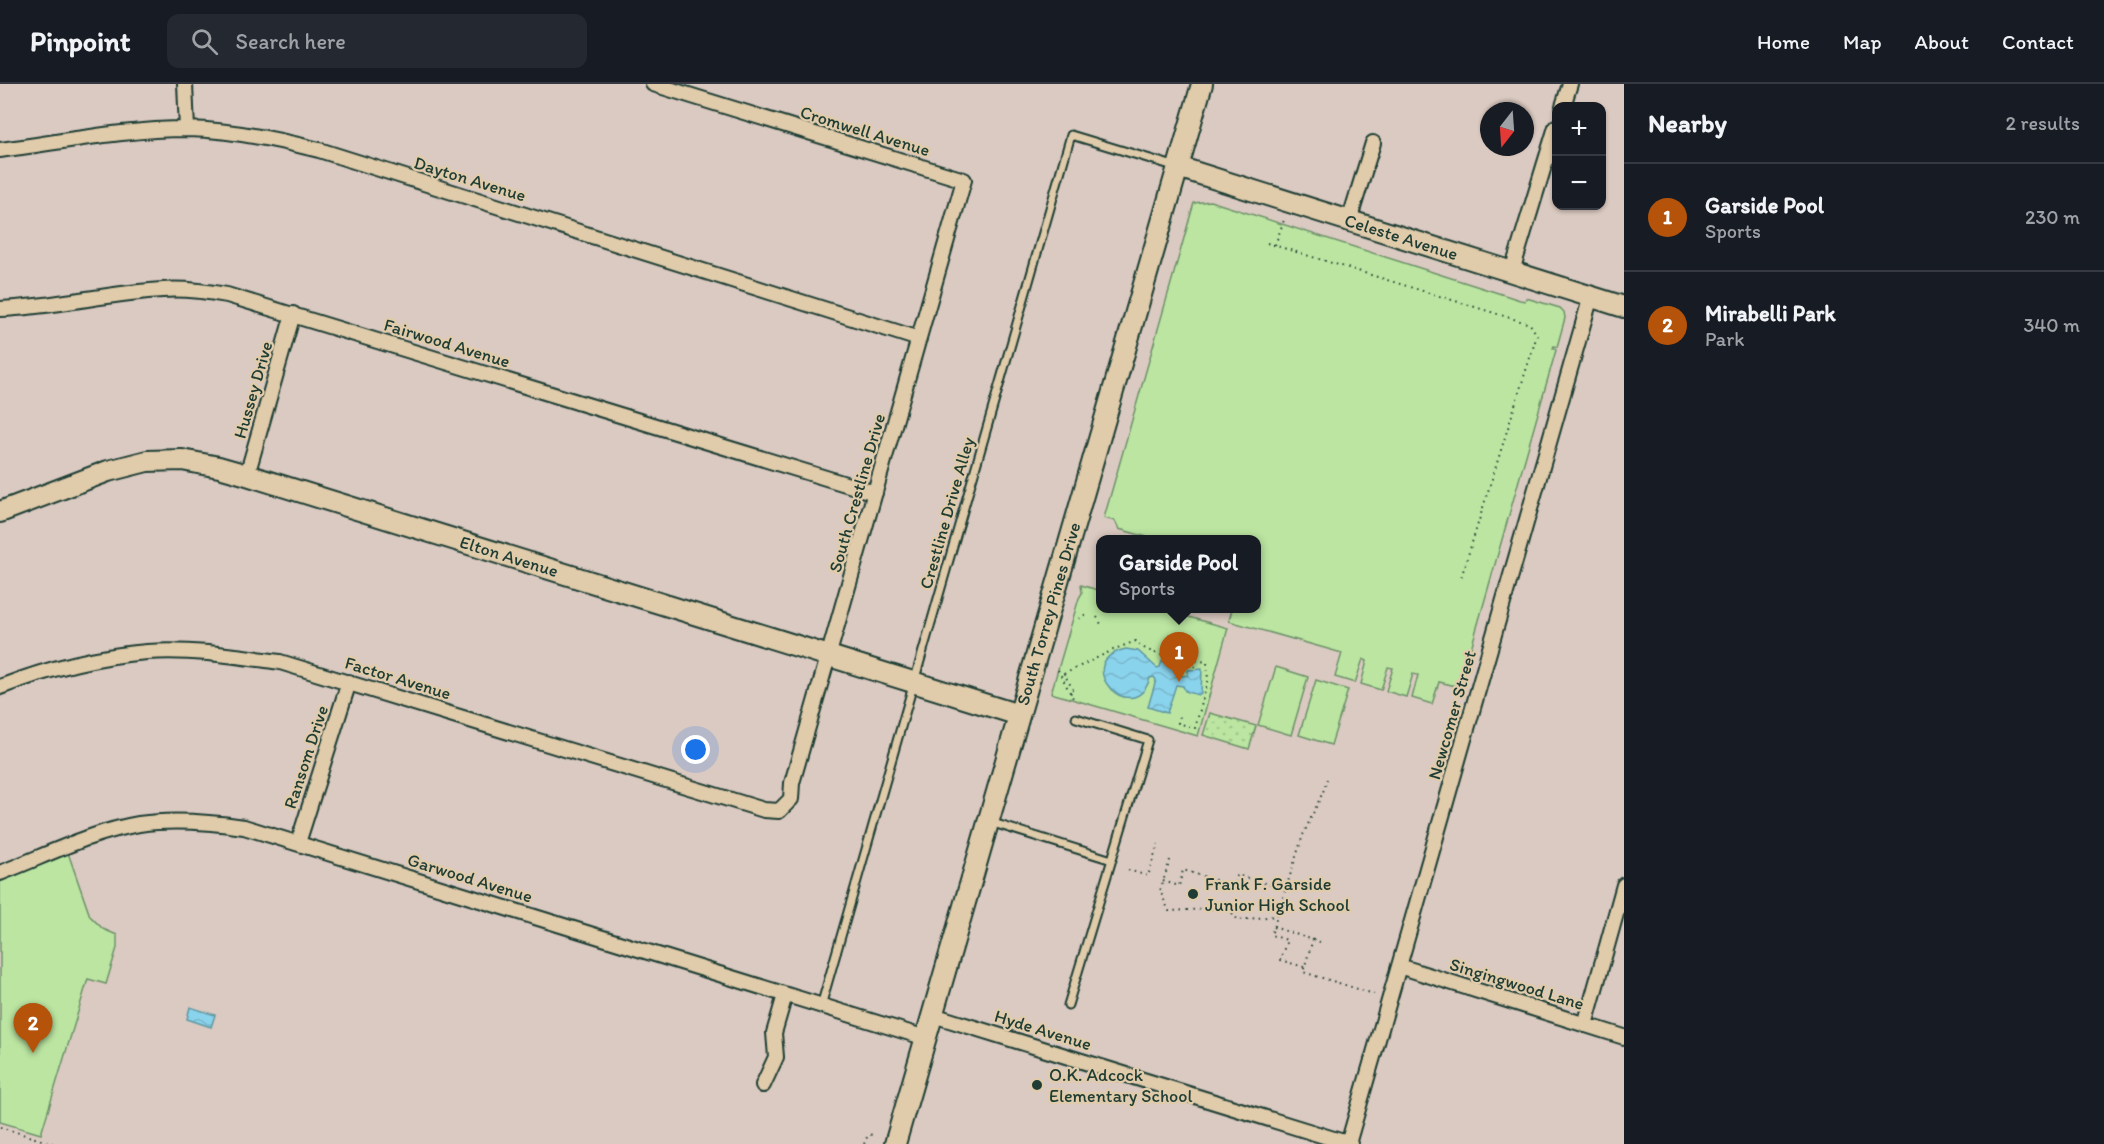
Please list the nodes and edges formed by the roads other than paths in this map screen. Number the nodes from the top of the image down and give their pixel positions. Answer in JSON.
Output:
{"nodes":[{"id":1,"x":184,"y":84,"type":"edge"},
{"id":2,"x":652,"y":84,"type":"edge"},
{"id":3,"x":1202,"y":84,"type":"edge"},
{"id":4,"x":1570,"y":84,"type":"edge"},
{"id":5,"x":1564,"y":102,"type":"edge"},
{"id":6,"x":188,"y":129,"type":"junction"},
{"id":7,"x":1373,"y":143,"type":"dead end"},
{"id":8,"x":1552,"y":143,"type":"edge"},
{"id":9,"x":0,"y":150,"type":"edge"},
{"id":10,"x":1178,"y":167,"type":"junction"},
{"id":11,"x":964,"y":180,"type":"joint"},
{"id":12,"x":1349,"y":221,"type":"junction"},
{"id":13,"x":1512,"y":271,"type":"junction"},
{"id":14,"x":1591,"y":296,"type":"junction"},
{"id":15,"x":1624,"y":307,"type":"edge"},
{"id":16,"x":0,"y":309,"type":"edge"},
{"id":17,"x":293,"y":314,"type":"junction"},
{"id":18,"x":919,"y":339,"type":"junction"},
{"id":19,"x":247,"y":475,"type":"junction"},
{"id":20,"x":875,"y":493,"type":"junction"},
{"id":21,"x":0,"y":512,"type":"edge"},
{"id":22,"x":830,"y":657,"type":"junction"},
{"id":23,"x":349,"y":682,"type":"junction"},
{"id":24,"x":914,"y":682,"type":"junction"},
{"id":25,"x":0,"y":687,"type":"edge"},
{"id":26,"x":1019,"y":715,"type":"junction"},
{"id":27,"x":1076,"y":718,"type":"dead end"},
{"id":28,"x":779,"y":811,"type":"joint"},
{"id":29,"x":987,"y":822,"type":"junction"},
{"id":30,"x":298,"y":843,"type":"junction"},
{"id":31,"x":1112,"y":860,"type":"junction"},
{"id":32,"x":0,"y":873,"type":"edge"},
{"id":33,"x":1624,"y":885,"type":"edge"},
{"id":34,"x":1399,"y":966,"type":"junction"},
{"id":35,"x":785,"y":995,"type":"junction"},
{"id":36,"x":1068,"y":1005,"type":"dead end"},
{"id":37,"x":821,"y":1006,"type":"junction"},
{"id":38,"x":933,"y":1014,"type":"junction"},
{"id":39,"x":1585,"y":1025,"type":"junction"},
{"id":40,"x":1624,"y":1037,"type":"edge"},
{"id":41,"x":926,"y":1038,"type":"junction"},
{"id":42,"x":763,"y":1085,"type":"dead end"},
{"id":43,"x":895,"y":1144,"type":"edge"},
{"id":44,"x":1349,"y":1144,"type":"edge"}],
"edges":[{"from":1,"to":6,"type":"street"},
{"from":2,"to":11,"type":"street","name":"Cromwell Avenue"},
{"from":3,"to":10,"type":"street","name":"South Torrey Pines Drive"},
{"from":4,"to":5,"type":"street"},
{"from":6,"to":9,"type":"street","name":"Dayton Avenue"},
{"from":6,"to":18,"type":"street","name":"Dayton Avenue"},
{"from":7,"to":12,"type":"street"},
{"from":8,"to":13,"type":"street"},
{"from":10,"to":12,"type":"street","name":"Celeste Avenue"},
{"from":10,"to":24,"type":"lane","name":"Crestline Drive Alley"},
{"from":10,"to":26,"type":"street","name":"South Torrey Pines Drive"},
{"from":11,"to":18,"type":"street","name":"South Crestline Drive"},
{"from":12,"to":13,"type":"street","name":"Celeste Avenue"},
{"from":13,"to":14,"type":"street","name":"Celeste Avenue"},
{"from":14,"to":15,"type":"street","name":"Celeste Avenue"},
{"from":14,"to":34,"type":"street","name":"Newcomer Street"},
{"from":16,"to":17,"type":"street","name":"Fairwood Avenue"},
{"from":17,"to":19,"type":"street","name":"Hussey Drive"},
{"from":17,"to":20,"type":"street","name":"Fairwood Avenue"},
{"from":18,"to":20,"type":"street","name":"South Crestline Drive"},
{"from":19,"to":21,"type":"street","name":"Elton Avenue"},
{"from":19,"to":22,"type":"street","name":"Elton Avenue"},
{"from":20,"to":22,"type":"street","name":"South Crestline Drive"},
{"from":22,"to":24,"type":"street","name":"Elton Avenue"},
{"from":22,"to":28,"type":"street","name":"South Crestline Drive"},
{"from":23,"to":25,"type":"street","name":"Factor Avenue"},
{"from":23,"to":28,"type":"street","name":"Factor Avenue"},
{"from":23,"to":30,"type":"street","name":"Ransom Drive"},
{"from":24,"to":26,"type":"street","name":"Elton Avenue"},
{"from":24,"to":37,"type":"lane","name":"Crestline Drive Alley"},
{"from":26,"to":29,"type":"street","name":"South Torrey Pines Drive"},
{"from":27,"to":31,"type":"lane"},
{"from":29,"to":31,"type":"lane"},
{"from":29,"to":38,"type":"street","name":"South Torrey Pines Drive"},
{"from":30,"to":32,"type":"street","name":"Garwood Avenue"},
{"from":30,"to":35,"type":"street","name":"Garwood Avenue"},
{"from":31,"to":36,"type":"lane"},
{"from":33,"to":39,"type":"street"},
{"from":34,"to":39,"type":"street","name":"Singingwood Lane"},
{"from":34,"to":44,"type":"street","name":"Newcomer Street"},
{"from":35,"to":37,"type":"street","name":"Garwood Avenue"},
{"from":35,"to":42,"type":"street"},
{"from":37,"to":41,"type":"street","name":"Garwood Avenue"},
{"from":38,"to":41,"type":"street","name":"South Torrey Pines Drive"},
{"from":38,"to":44,"type":"street","name":"Hyde Avenue"},
{"from":39,"to":40,"type":"street","name":"Singingwood Lane"},
{"from":41,"to":43,"type":"street","name":"South Torrey Pines Drive"}]}
